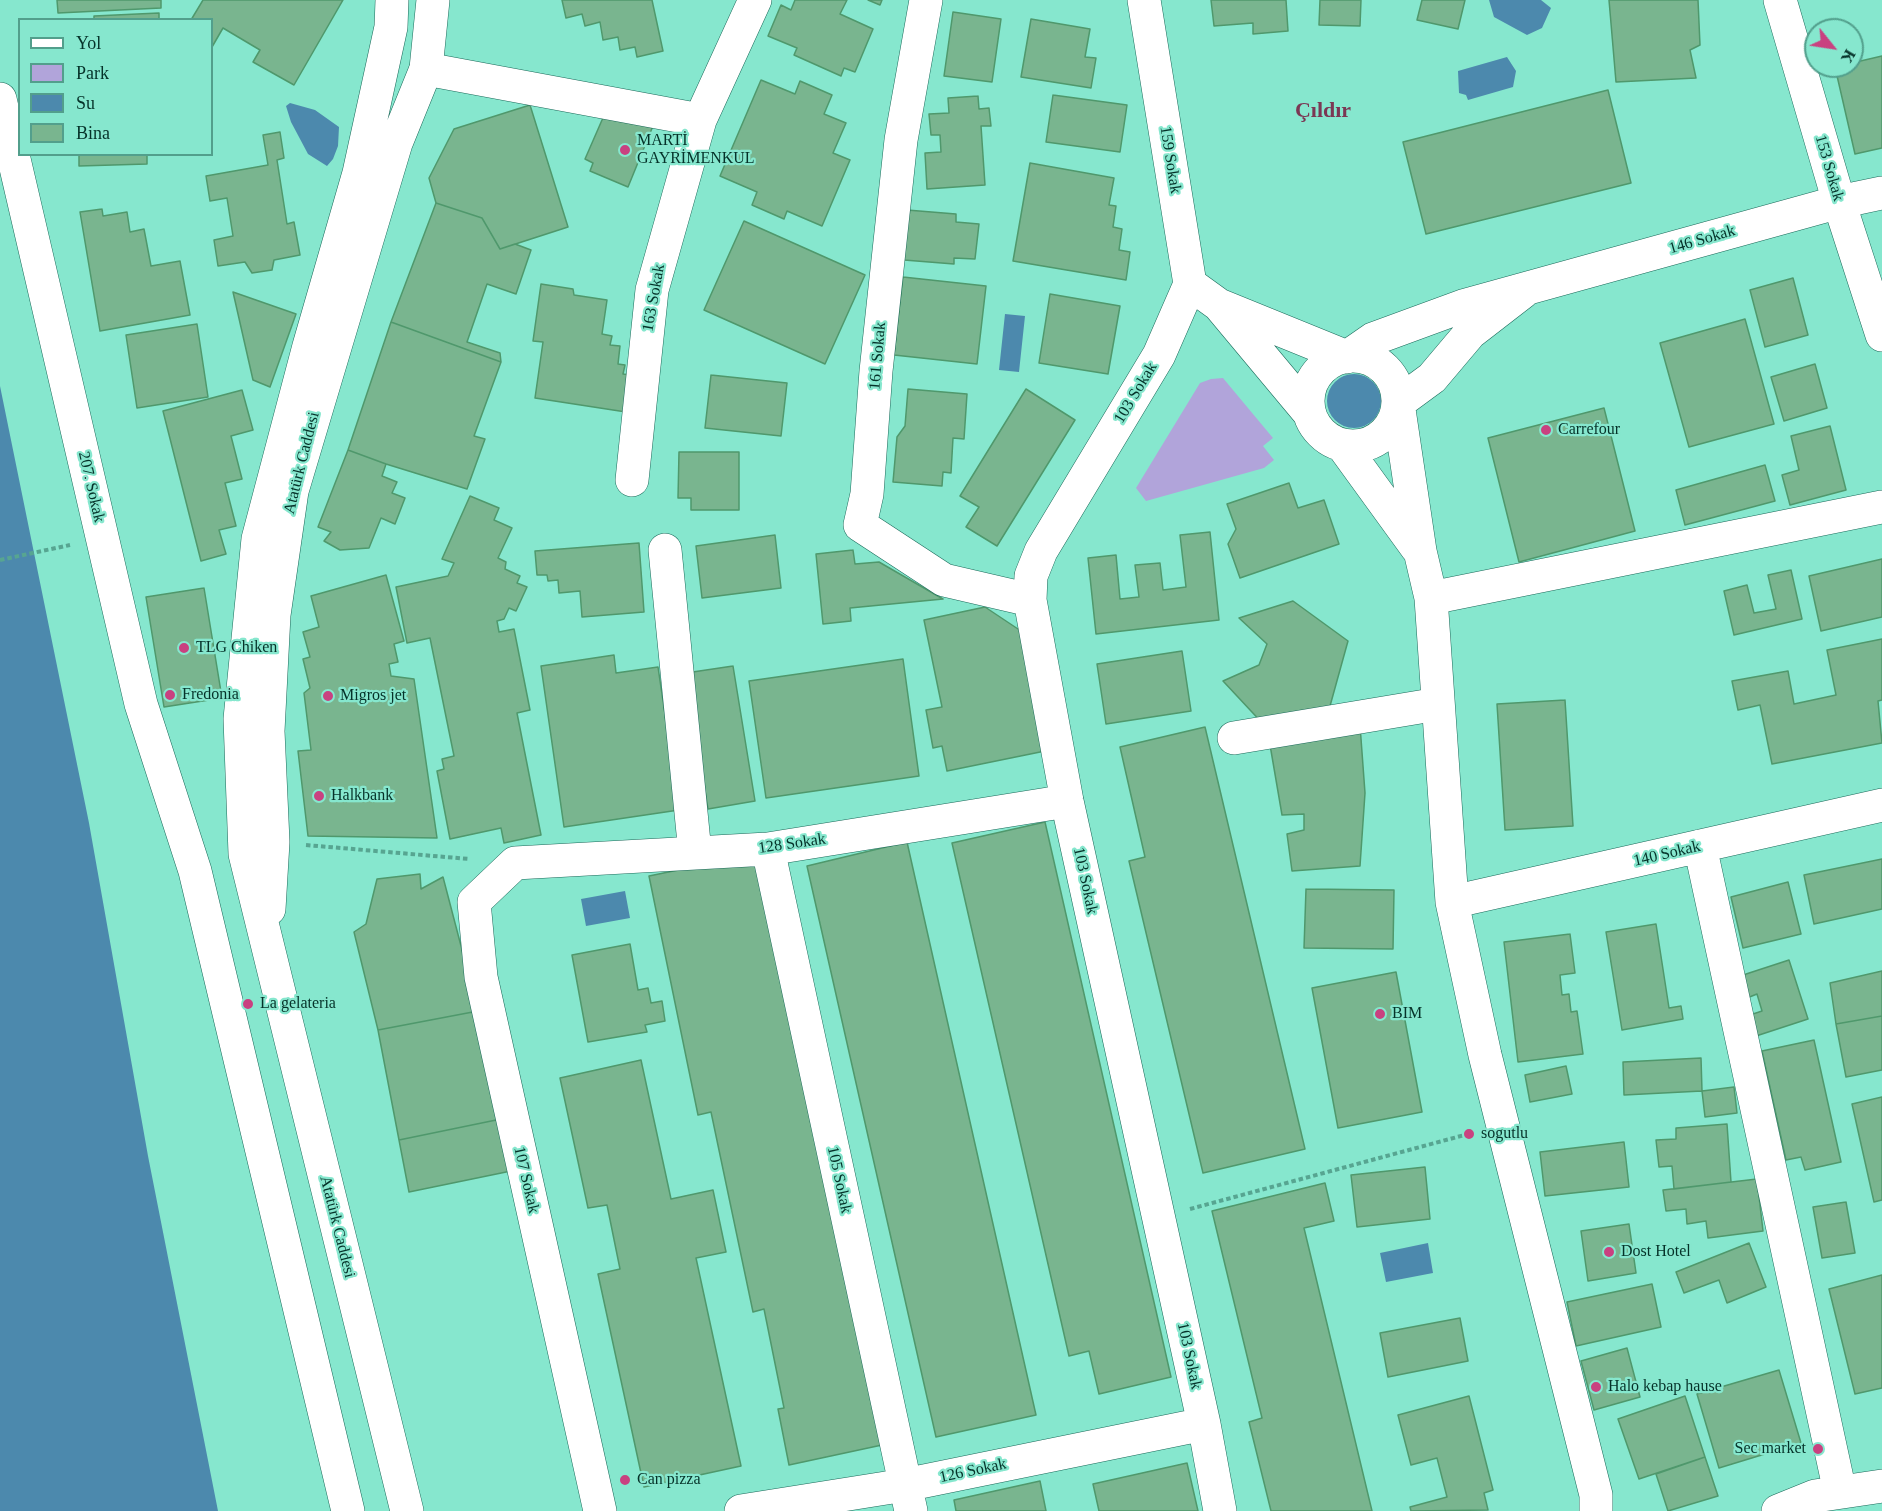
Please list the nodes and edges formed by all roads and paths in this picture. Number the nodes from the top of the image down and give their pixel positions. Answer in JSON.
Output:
{"nodes":[{"id":1,"x":392,"y":0,"type":"edge"},
{"id":2,"x":433,"y":0,"type":"edge"},
{"id":3,"x":755,"y":0,"type":"edge"},
{"id":4,"x":926,"y":0,"type":"edge"},
{"id":5,"x":1144,"y":0,"type":"edge"},
{"id":6,"x":1780,"y":0,"type":"edge"},
{"id":7,"x":426,"y":69,"type":"junction"},
{"id":8,"x":0,"y":99,"type":"edge"},
{"id":9,"x":700,"y":120,"type":"junction"},
{"id":10,"x":1882,"y":193,"type":"edge"},
{"id":11,"x":1839,"y":201,"type":"junction"},
{"id":12,"x":1190,"y":284,"type":"junction"},
{"id":13,"x":1523,"y":292,"type":"junction"},
{"id":14,"x":1219,"y":305,"type":"junction"},
{"id":15,"x":1882,"y":335,"type":"edge"},
{"id":16,"x":1347,"y":357,"type":"junction"},
{"id":17,"x":1398,"y":403,"type":"junction"},
{"id":18,"x":1310,"y":414,"type":"junction"},
{"id":19,"x":1343,"y":446,"type":"junction"},
{"id":20,"x":632,"y":480,"type":"dead end"},
{"id":21,"x":1882,"y":507,"type":"edge"},
{"id":22,"x":103,"y":538,"type":"junction"},
{"id":23,"x":665,"y":550,"type":"dead end"},
{"id":24,"x":1420,"y":552,"type":"junction"},
{"id":25,"x":0,"y":560,"type":"edge"},
{"id":26,"x":1431,"y":598,"type":"junction"},
{"id":27,"x":1030,"y":600,"type":"junction"},
{"id":28,"x":1438,"y":704,"type":"junction"},
{"id":29,"x":1234,"y":738,"type":"dead end"},
{"id":30,"x":1067,"y":801,"type":"junction"},
{"id":31,"x":1882,"y":805,"type":"edge"},
{"id":32,"x":273,"y":842,"type":"junction"},
{"id":33,"x":1700,"y":846,"type":"junction"},
{"id":34,"x":768,"y":849,"type":"junction"},
{"id":35,"x":695,"y":853,"type":"junction"},
{"id":36,"x":515,"y":862,"type":"junction"},
{"id":37,"x":1452,"y":902,"type":"junction"},
{"id":38,"x":267,"y":943,"type":"junction"},
{"id":39,"x":1502,"y":1124,"type":"junction"},
{"id":40,"x":1158,"y":1218,"type":"junction"},
{"id":41,"x":1204,"y":1424,"type":"junction"},
{"id":42,"x":1882,"y":1486,"type":"edge"},
{"id":43,"x":1840,"y":1492,"type":"junction"},
{"id":44,"x":908,"y":1498,"type":"edge"},
{"id":45,"x":348,"y":1511,"type":"edge"},
{"id":46,"x":407,"y":1511,"type":"edge"},
{"id":47,"x":600,"y":1511,"type":"edge"},
{"id":48,"x":741,"y":1511,"type":"edge"},
{"id":49,"x":1220,"y":1511,"type":"edge"},
{"id":50,"x":1596,"y":1511,"type":"edge"},
{"id":51,"x":1778,"y":1511,"type":"edge"}],
"edges":[{"from":1,"to":38,"type":"street","name":"Atatürk Caddesi"},
{"from":2,"to":7,"type":"street","name":"Atatürk Caddesi"},
{"from":3,"to":9,"type":"street","name":"163 Sokak"},
{"from":4,"to":27,"type":"street","name":"161 Sokak"},
{"from":5,"to":12,"type":"street","name":"159 Sokak"},
{"from":6,"to":11,"type":"street","name":"153 Sokak"},
{"from":7,"to":9,"type":"street"},
{"from":7,"to":32,"type":"street","name":"Atatürk Caddesi"},
{"from":8,"to":22,"type":"street","name":"207. Sokak"},
{"from":9,"to":20,"type":"street","name":"163 Sokak"},
{"from":10,"to":11,"type":"street","name":"146 Sokak"},
{"from":11,"to":13,"type":"street","name":"146 Sokak"},
{"from":11,"to":15,"type":"street","name":"153 Sokak"},
{"from":12,"to":14,"type":"street"},
{"from":12,"to":27,"type":"street","name":"103 Sokak"},
{"from":13,"to":16,"type":"street","name":"146 Sokak"},
{"from":13,"to":17,"type":"street"},
{"from":14,"to":16,"type":"street"},
{"from":14,"to":18,"type":"street"},
{"from":16,"to":17,"type":"street"},
{"from":16,"to":18,"type":"street"},
{"from":17,"to":19,"type":"street"},
{"from":17,"to":24,"type":"street"},
{"from":18,"to":19,"type":"street"},
{"from":19,"to":24,"type":"street"},
{"from":21,"to":26,"type":"street"},
{"from":22,"to":25,"type":"path"},
{"from":22,"to":45,"type":"street","name":"207. Sokak"},
{"from":23,"to":35,"type":"street"},
{"from":24,"to":26,"type":"street"},
{"from":26,"to":28,"type":"street"},
{"from":27,"to":30,"type":"street","name":"103 Sokak"},
{"from":28,"to":29,"type":"street"},
{"from":28,"to":37,"type":"street"},
{"from":30,"to":34,"type":"street","name":"128 Sokak"},
{"from":30,"to":40,"type":"street","name":"103 Sokak"},
{"from":31,"to":33,"type":"street","name":"140 Sokak"},
{"from":32,"to":36,"type":"path"},
{"from":32,"to":38,"type":"street","name":"Atatürk Caddesi"},
{"from":33,"to":37,"type":"street","name":"140 Sokak"},
{"from":33,"to":43,"type":"street"},
{"from":34,"to":35,"type":"street","name":"128 Sokak"},
{"from":34,"to":44,"type":"street","name":"105 Sokak"},
{"from":35,"to":36,"type":"street","name":"128 Sokak"},
{"from":36,"to":47,"type":"street","name":"107 Sokak"},
{"from":37,"to":39,"type":"street"},
{"from":38,"to":46,"type":"street","name":"Atatürk Caddesi"},
{"from":39,"to":40,"type":"path"},
{"from":39,"to":50,"type":"street"},
{"from":40,"to":41,"type":"street","name":"103 Sokak"},
{"from":41,"to":44,"type":"street","name":"126 Sokak"},
{"from":41,"to":49,"type":"street","name":"103 Sokak"},
{"from":42,"to":43,"type":"street"},
{"from":43,"to":51,"type":"street"},
{"from":44,"to":48,"type":"street","name":"126 Sokak"}]}
